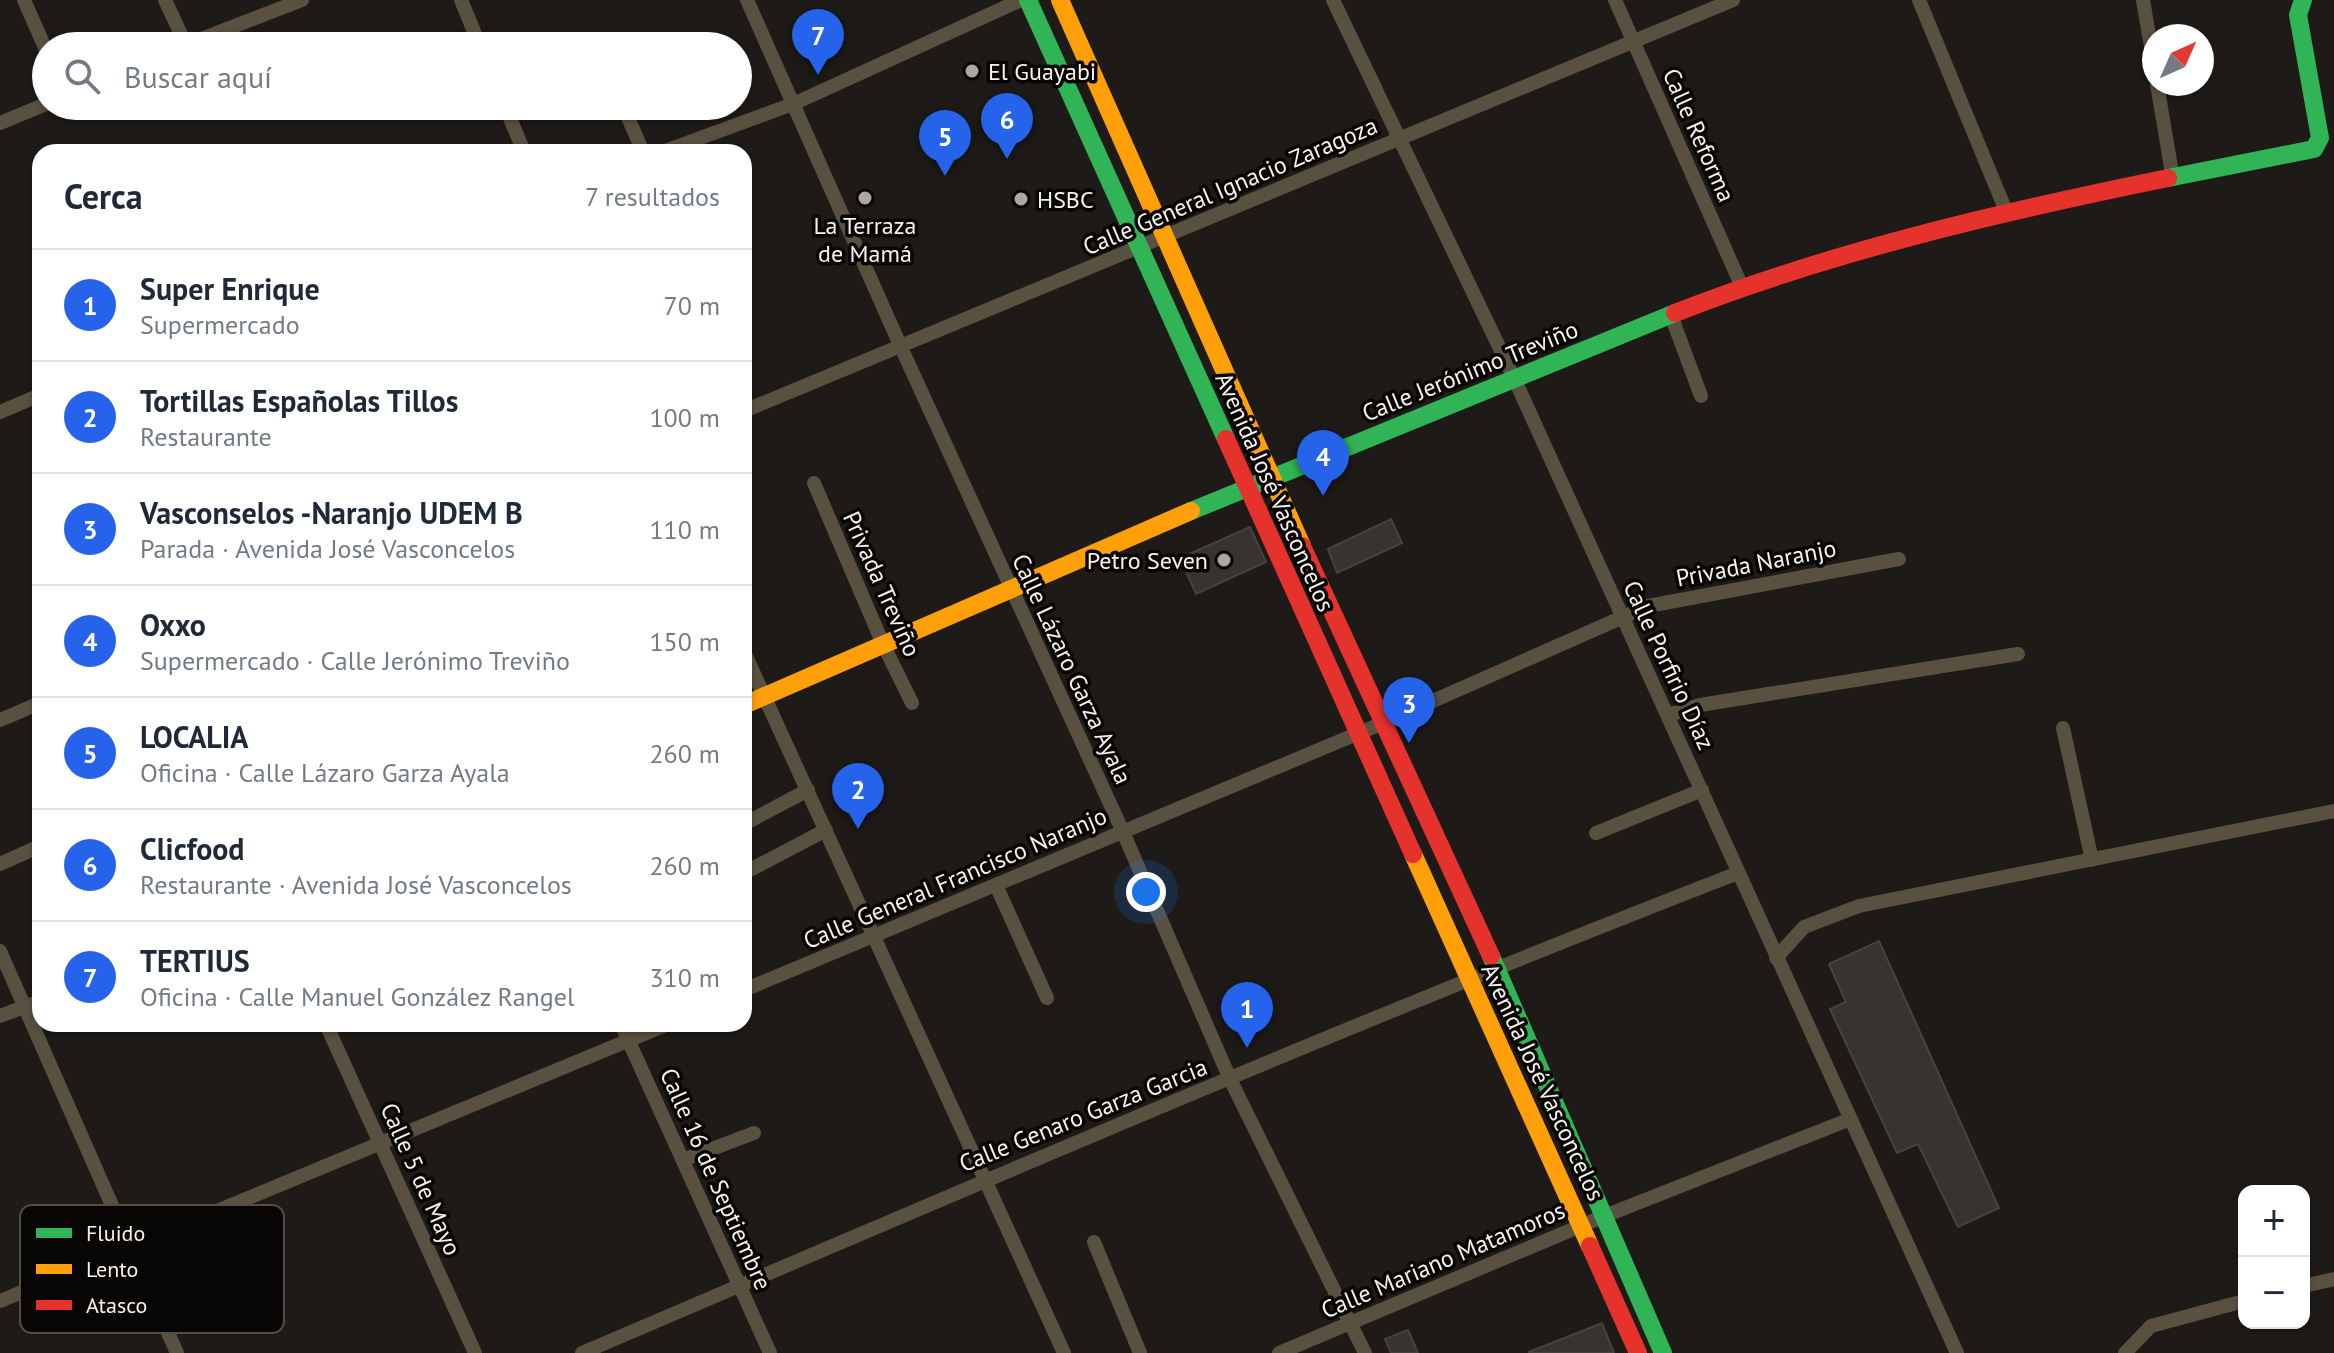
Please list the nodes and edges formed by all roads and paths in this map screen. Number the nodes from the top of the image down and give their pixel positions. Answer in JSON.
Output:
{"nodes":[{"id":1,"x":24,"y":0,"type":"edge"},
{"id":2,"x":165,"y":0,"type":"edge"},
{"id":3,"x":302,"y":0,"type":"edge"},
{"id":4,"x":461,"y":0,"type":"edge"},
{"id":5,"x":747,"y":0,"type":"edge"},
{"id":6,"x":1021,"y":0,"type":"edge"},
{"id":7,"x":1028,"y":0,"type":"edge"},
{"id":8,"x":1060,"y":0,"type":"edge"},
{"id":9,"x":1333,"y":0,"type":"edge"},
{"id":10,"x":1615,"y":0,"type":"edge"},
{"id":11,"x":1733,"y":0,"type":"edge"},
{"id":12,"x":1919,"y":0,"type":"edge"},
{"id":13,"x":2143,"y":0,"type":"edge"},
{"id":14,"x":2303,"y":0,"type":"edge"},
{"id":15,"x":2147,"y":24,"type":"edge"},
{"id":16,"x":38,"y":32,"type":"edge"},
{"id":17,"x":179,"y":32,"type":"edge"},
{"id":18,"x":221,"y":32,"type":"edge"},
{"id":19,"x":474,"y":32,"type":"edge"},
{"id":20,"x":1634,"y":43,"type":"junction"},
{"id":21,"x":2159,"y":96,"type":"edge"},
{"id":22,"x":793,"y":104,"type":"junction"},
{"id":23,"x":32,"y":110,"type":"edge"},
{"id":24,"x":752,"y":119,"type":"edge"},
{"id":25,"x":511,"y":120,"type":"edge"},
{"id":26,"x":629,"y":120,"type":"edge"},
{"id":27,"x":749,"y":120,"type":"edge"},
{"id":28,"x":0,"y":123,"type":"edge"},
{"id":29,"x":1397,"y":139,"type":"junction"},
{"id":30,"x":521,"y":144,"type":"edge"},
{"id":31,"x":640,"y":144,"type":"edge"},
{"id":32,"x":684,"y":144,"type":"edge"},
{"id":33,"x":2173,"y":179,"type":"junction"},
{"id":34,"x":2006,"y":211,"type":"junction"},
{"id":35,"x":1165,"y":237,"type":"junction"},
{"id":36,"x":1138,"y":249,"type":"junction"},
{"id":37,"x":1742,"y":287,"type":"junction"},
{"id":38,"x":1672,"y":318,"type":"junction"},
{"id":39,"x":900,"y":345,"type":"junction"},
{"id":40,"x":1514,"y":378,"type":"junction"},
{"id":41,"x":1701,"y":396,"type":"dead end"},
{"id":42,"x":32,"y":398,"type":"edge"},
{"id":43,"x":752,"y":408,"type":"edge"},
{"id":44,"x":0,"y":412,"type":"edge"},
{"id":45,"x":1273,"y":477,"type":"junction"},
{"id":46,"x":814,"y":483,"type":"dead end"},
{"id":47,"x":1247,"y":488,"type":"junction"},
{"id":48,"x":1899,"y":559,"type":"dead end"},
{"id":49,"x":1010,"y":587,"type":"junction"},
{"id":50,"x":1624,"y":618,"type":"junction"},
{"id":51,"x":883,"y":644,"type":"junction"},
{"id":52,"x":2018,"y":654,"type":"dead end"},
{"id":53,"x":752,"y":670,"type":"edge"},
{"id":54,"x":764,"y":697,"type":"junction"},
{"id":55,"x":752,"y":702,"type":"edge"},
{"id":56,"x":912,"y":703,"type":"dead end"},
{"id":57,"x":32,"y":706,"type":"edge"},
{"id":58,"x":1669,"y":715,"type":"junction"},
{"id":59,"x":0,"y":720,"type":"edge"},
{"id":60,"x":1383,"y":723,"type":"junction"},
{"id":61,"x":2063,"y":728,"type":"dead end"},
{"id":62,"x":1356,"y":733,"type":"junction"},
{"id":63,"x":808,"y":790,"type":"junction"},
{"id":64,"x":1702,"y":790,"type":"junction"},
{"id":65,"x":2334,"y":811,"type":"edge"},
{"id":66,"x":752,"y":820,"type":"edge"},
{"id":67,"x":826,"y":830,"type":"junction"},
{"id":68,"x":1123,"y":832,"type":"junction"},
{"id":69,"x":1596,"y":833,"type":"dead end"},
{"id":70,"x":32,"y":850,"type":"edge"},
{"id":71,"x":2092,"y":860,"type":"junction"},
{"id":72,"x":0,"y":864,"type":"edge"},
{"id":73,"x":752,"y":869,"type":"edge"},
{"id":74,"x":1738,"y":873,"type":"junction"},
{"id":75,"x":996,"y":885,"type":"junction"},
{"id":76,"x":873,"y":935,"type":"junction"},
{"id":77,"x":0,"y":951,"type":"edge"},
{"id":78,"x":1776,"y":958,"type":"junction"},
{"id":79,"x":1496,"y":967,"type":"junction"},
{"id":80,"x":1469,"y":977,"type":"junction"},
{"id":81,"x":752,"y":987,"type":"edge"},
{"id":82,"x":1047,"y":998,"type":"dead end"},
{"id":83,"x":32,"y":1004,"type":"edge"},
{"id":84,"x":23,"y":1007,"type":"junction"},
{"id":85,"x":0,"y":1016,"type":"edge"},
{"id":86,"x":32,"y":1027,"type":"edge"},
{"id":87,"x":34,"y":1032,"type":"edge"},
{"id":88,"x":330,"y":1032,"type":"edge"},
{"id":89,"x":625,"y":1032,"type":"edge"},
{"id":90,"x":650,"y":1032,"type":"edge"},
{"id":91,"x":629,"y":1041,"type":"junction"},
{"id":92,"x":1230,"y":1079,"type":"junction"},
{"id":93,"x":1848,"y":1120,"type":"junction"},
{"id":94,"x":754,"y":1133,"type":"dead end"},
{"id":95,"x":381,"y":1143,"type":"junction"},
{"id":96,"x":683,"y":1160,"type":"junction"},
{"id":97,"x":983,"y":1179,"type":"junction"},
{"id":98,"x":111,"y":1205,"type":"edge"},
{"id":99,"x":233,"y":1205,"type":"edge"},
{"id":100,"x":1602,"y":1217,"type":"junction"},
{"id":101,"x":1583,"y":1225,"type":"junction"},
{"id":102,"x":1094,"y":1242,"type":"dead end"},
{"id":103,"x":2334,"y":1279,"type":"edge"},
{"id":104,"x":741,"y":1285,"type":"junction"},
{"id":105,"x":2310,"y":1285,"type":"edge"},
{"id":106,"x":20,"y":1293,"type":"edge"},
{"id":107,"x":0,"y":1301,"type":"edge"},
{"id":108,"x":2238,"y":1303,"type":"edge"},
{"id":109,"x":1351,"y":1321,"type":"junction"},
{"id":110,"x":168,"y":1333,"type":"edge"},
{"id":111,"x":177,"y":1353,"type":"edge"},
{"id":112,"x":475,"y":1353,"type":"edge"},
{"id":113,"x":582,"y":1353,"type":"edge"},
{"id":114,"x":770,"y":1353,"type":"edge"},
{"id":115,"x":1064,"y":1353,"type":"edge"},
{"id":116,"x":1140,"y":1353,"type":"edge"},
{"id":117,"x":1279,"y":1353,"type":"edge"},
{"id":118,"x":1365,"y":1353,"type":"edge"},
{"id":119,"x":1638,"y":1353,"type":"edge"},
{"id":120,"x":1663,"y":1353,"type":"edge"},
{"id":121,"x":1957,"y":1353,"type":"edge"},
{"id":122,"x":2125,"y":1353,"type":"edge"}],
"edges":[{"from":1,"to":16,"type":"street"},
{"from":2,"to":17,"type":"street"},
{"from":3,"to":18,"type":"street"},
{"from":4,"to":19,"type":"street"},
{"from":5,"to":22,"type":"street","name":"Calle Lázaro Garza Ayala"},
{"from":6,"to":22,"type":"street"},
{"from":7,"to":36,"type":"main road","name":"Avenida José Vasconcelos"},
{"from":8,"to":35,"type":"main road","name":"Avenida José Vasconcelos"},
{"from":9,"to":29,"type":"street","name":"Calle Porfirio Díaz"},
{"from":10,"to":20,"type":"street","name":"Calle Reforma"},
{"from":11,"to":20,"type":"street","name":"Calle General Ignacio Zaragoza"},
{"from":12,"to":34,"type":"street"},
{"from":13,"to":15,"type":"street"},
{"from":14,"to":33,"type":"main road","name":"Calle Jerónimo Treviño"},
{"from":20,"to":29,"type":"street","name":"Calle General Ignacio Zaragoza"},
{"from":20,"to":37,"type":"street","name":"Calle Reforma"},
{"from":21,"to":33,"type":"street"},
{"from":22,"to":24,"type":"street"},
{"from":22,"to":39,"type":"street","name":"Calle Lázaro Garza Ayala"},
{"from":23,"to":28,"type":"street"},
{"from":25,"to":30,"type":"street"},
{"from":26,"to":31,"type":"street"},
{"from":27,"to":32,"type":"street"},
{"from":29,"to":35,"type":"street","name":"Calle General Ignacio Zaragoza"},
{"from":29,"to":40,"type":"street","name":"Calle Porfirio Díaz"},
{"from":33,"to":34,"type":"main road","name":"Calle Jerónimo Treviño"},
{"from":34,"to":37,"type":"main road","name":"Calle Jerónimo Treviño"},
{"from":35,"to":36,"type":"street","name":"Calle General Ignacio Zaragoza"},
{"from":35,"to":45,"type":"main road","name":"Avenida José Vasconcelos"},
{"from":36,"to":39,"type":"street","name":"Calle General Ignacio Zaragoza"},
{"from":36,"to":47,"type":"main road","name":"Avenida José Vasconcelos"},
{"from":37,"to":38,"type":"main road","name":"Calle Jerónimo Treviño"},
{"from":38,"to":40,"type":"main road","name":"Calle Jerónimo Treviño"},
{"from":38,"to":41,"type":"street"},
{"from":39,"to":43,"type":"street","name":"Calle General Ignacio Zaragoza"},
{"from":39,"to":49,"type":"street","name":"Calle Lázaro Garza Ayala"},
{"from":40,"to":45,"type":"main road","name":"Calle Jerónimo Treviño"},
{"from":40,"to":50,"type":"street","name":"Calle Porfirio Díaz"},
{"from":42,"to":44,"type":"street"},
{"from":45,"to":47,"type":"main road","name":"Calle Jerónimo Treviño"},
{"from":45,"to":60,"type":"main road","name":"Avenida José Vasconcelos"},
{"from":46,"to":51,"type":"street","name":"Privada Treviño"},
{"from":47,"to":49,"type":"main road","name":"Calle Jerónimo Treviño"},
{"from":47,"to":62,"type":"main road","name":"Avenida José Vasconcelos"},
{"from":48,"to":50,"type":"street","name":"Privada Naranjo"},
{"from":49,"to":51,"type":"main road","name":"Calle Jerónimo Treviño"},
{"from":49,"to":68,"type":"street","name":"Calle Lázaro Garza Ayala"},
{"from":50,"to":58,"type":"street","name":"Calle Porfirio Díaz"},
{"from":50,"to":60,"type":"street","name":"Calle General Francisco Naranjo"},
{"from":51,"to":54,"type":"main road","name":"Calle Jerónimo Treviño"},
{"from":51,"to":56,"type":"street","name":"Privada Treviño"},
{"from":52,"to":58,"type":"street"},
{"from":53,"to":54,"type":"street"},
{"from":54,"to":55,"type":"main road","name":"Calle Jerónimo Treviño"},
{"from":54,"to":63,"type":"street"},
{"from":57,"to":59,"type":"street"},
{"from":58,"to":64,"type":"street","name":"Calle Porfirio Díaz"},
{"from":60,"to":62,"type":"street","name":"Calle General Francisco Naranjo"},
{"from":60,"to":79,"type":"main road","name":"Avenida José Vasconcelos"},
{"from":61,"to":71,"type":"street"},
{"from":62,"to":68,"type":"street","name":"Calle General Francisco Naranjo"},
{"from":62,"to":80,"type":"main road","name":"Avenida José Vasconcelos"},
{"from":63,"to":66,"type":"street"},
{"from":63,"to":67,"type":"street"},
{"from":64,"to":69,"type":"street"},
{"from":64,"to":74,"type":"street","name":"Calle Porfirio Díaz"},
{"from":65,"to":71,"type":"street"},
{"from":67,"to":73,"type":"street"},
{"from":67,"to":76,"type":"street"},
{"from":68,"to":75,"type":"street","name":"Calle General Francisco Naranjo"},
{"from":68,"to":92,"type":"street","name":"Calle Lázaro Garza Ayala"},
{"from":70,"to":72,"type":"street"},
{"from":71,"to":78,"type":"street"},
{"from":74,"to":78,"type":"street","name":"Calle Porfirio Díaz"},
{"from":74,"to":79,"type":"street","name":"Calle Genaro Garza Garcia"},
{"from":75,"to":76,"type":"street","name":"Calle General Francisco Naranjo"},
{"from":75,"to":82,"type":"street"},
{"from":76,"to":81,"type":"street","name":"Calle General Francisco Naranjo"},
{"from":76,"to":97,"type":"street"},
{"from":77,"to":84,"type":"street"},
{"from":78,"to":93,"type":"street","name":"Calle Porfirio Díaz"},
{"from":79,"to":80,"type":"street","name":"Calle Genaro Garza Garcia"},
{"from":79,"to":100,"type":"main road","name":"Avenida José Vasconcelos"},
{"from":80,"to":92,"type":"street","name":"Calle Genaro Garza Garcia"},
{"from":80,"to":101,"type":"main road","name":"Avenida José Vasconcelos"},
{"from":83,"to":84,"type":"street"},
{"from":84,"to":85,"type":"street"},
{"from":84,"to":86,"type":"street"},
{"from":87,"to":98,"type":"street"},
{"from":88,"to":95,"type":"street","name":"Calle 5 de Mayo"},
{"from":89,"to":91,"type":"street","name":"Calle 16 de Septiembre"},
{"from":90,"to":91,"type":"street"},
{"from":91,"to":95,"type":"street"},
{"from":91,"to":96,"type":"street","name":"Calle 16 de Septiembre"},
{"from":92,"to":97,"type":"street","name":"Calle Genaro Garza Garcia"},
{"from":92,"to":109,"type":"street","name":"Calle Lázaro Garza Ayala"},
{"from":93,"to":100,"type":"street","name":"Calle Mariano Matamoros"},
{"from":93,"to":121,"type":"street","name":"Calle Porfirio Díaz"},
{"from":94,"to":96,"type":"street"},
{"from":95,"to":99,"type":"street"},
{"from":95,"to":112,"type":"street","name":"Calle 5 de Mayo"},
{"from":96,"to":104,"type":"street","name":"Calle 16 de Septiembre"},
{"from":97,"to":104,"type":"street","name":"Calle Genaro Garza Garcia"},
{"from":97,"to":115,"type":"street"},
{"from":100,"to":101,"type":"street","name":"Calle Mariano Matamoros"},
{"from":100,"to":120,"type":"main road","name":"Avenida José Vasconcelos"},
{"from":101,"to":109,"type":"street","name":"Calle Mariano Matamoros"},
{"from":101,"to":119,"type":"main road","name":"Avenida José Vasconcelos"},
{"from":102,"to":116,"type":"street"},
{"from":103,"to":105,"type":"street"},
{"from":104,"to":113,"type":"street","name":"Calle Genaro Garza Garcia"},
{"from":104,"to":114,"type":"street","name":"Calle 16 de Septiembre"},
{"from":106,"to":107,"type":"street"},
{"from":108,"to":122,"type":"street"},
{"from":109,"to":117,"type":"street","name":"Calle Mariano Matamoros"},
{"from":109,"to":118,"type":"street","name":"Calle Lázaro Garza Ayala"},
{"from":110,"to":111,"type":"street"}]}
